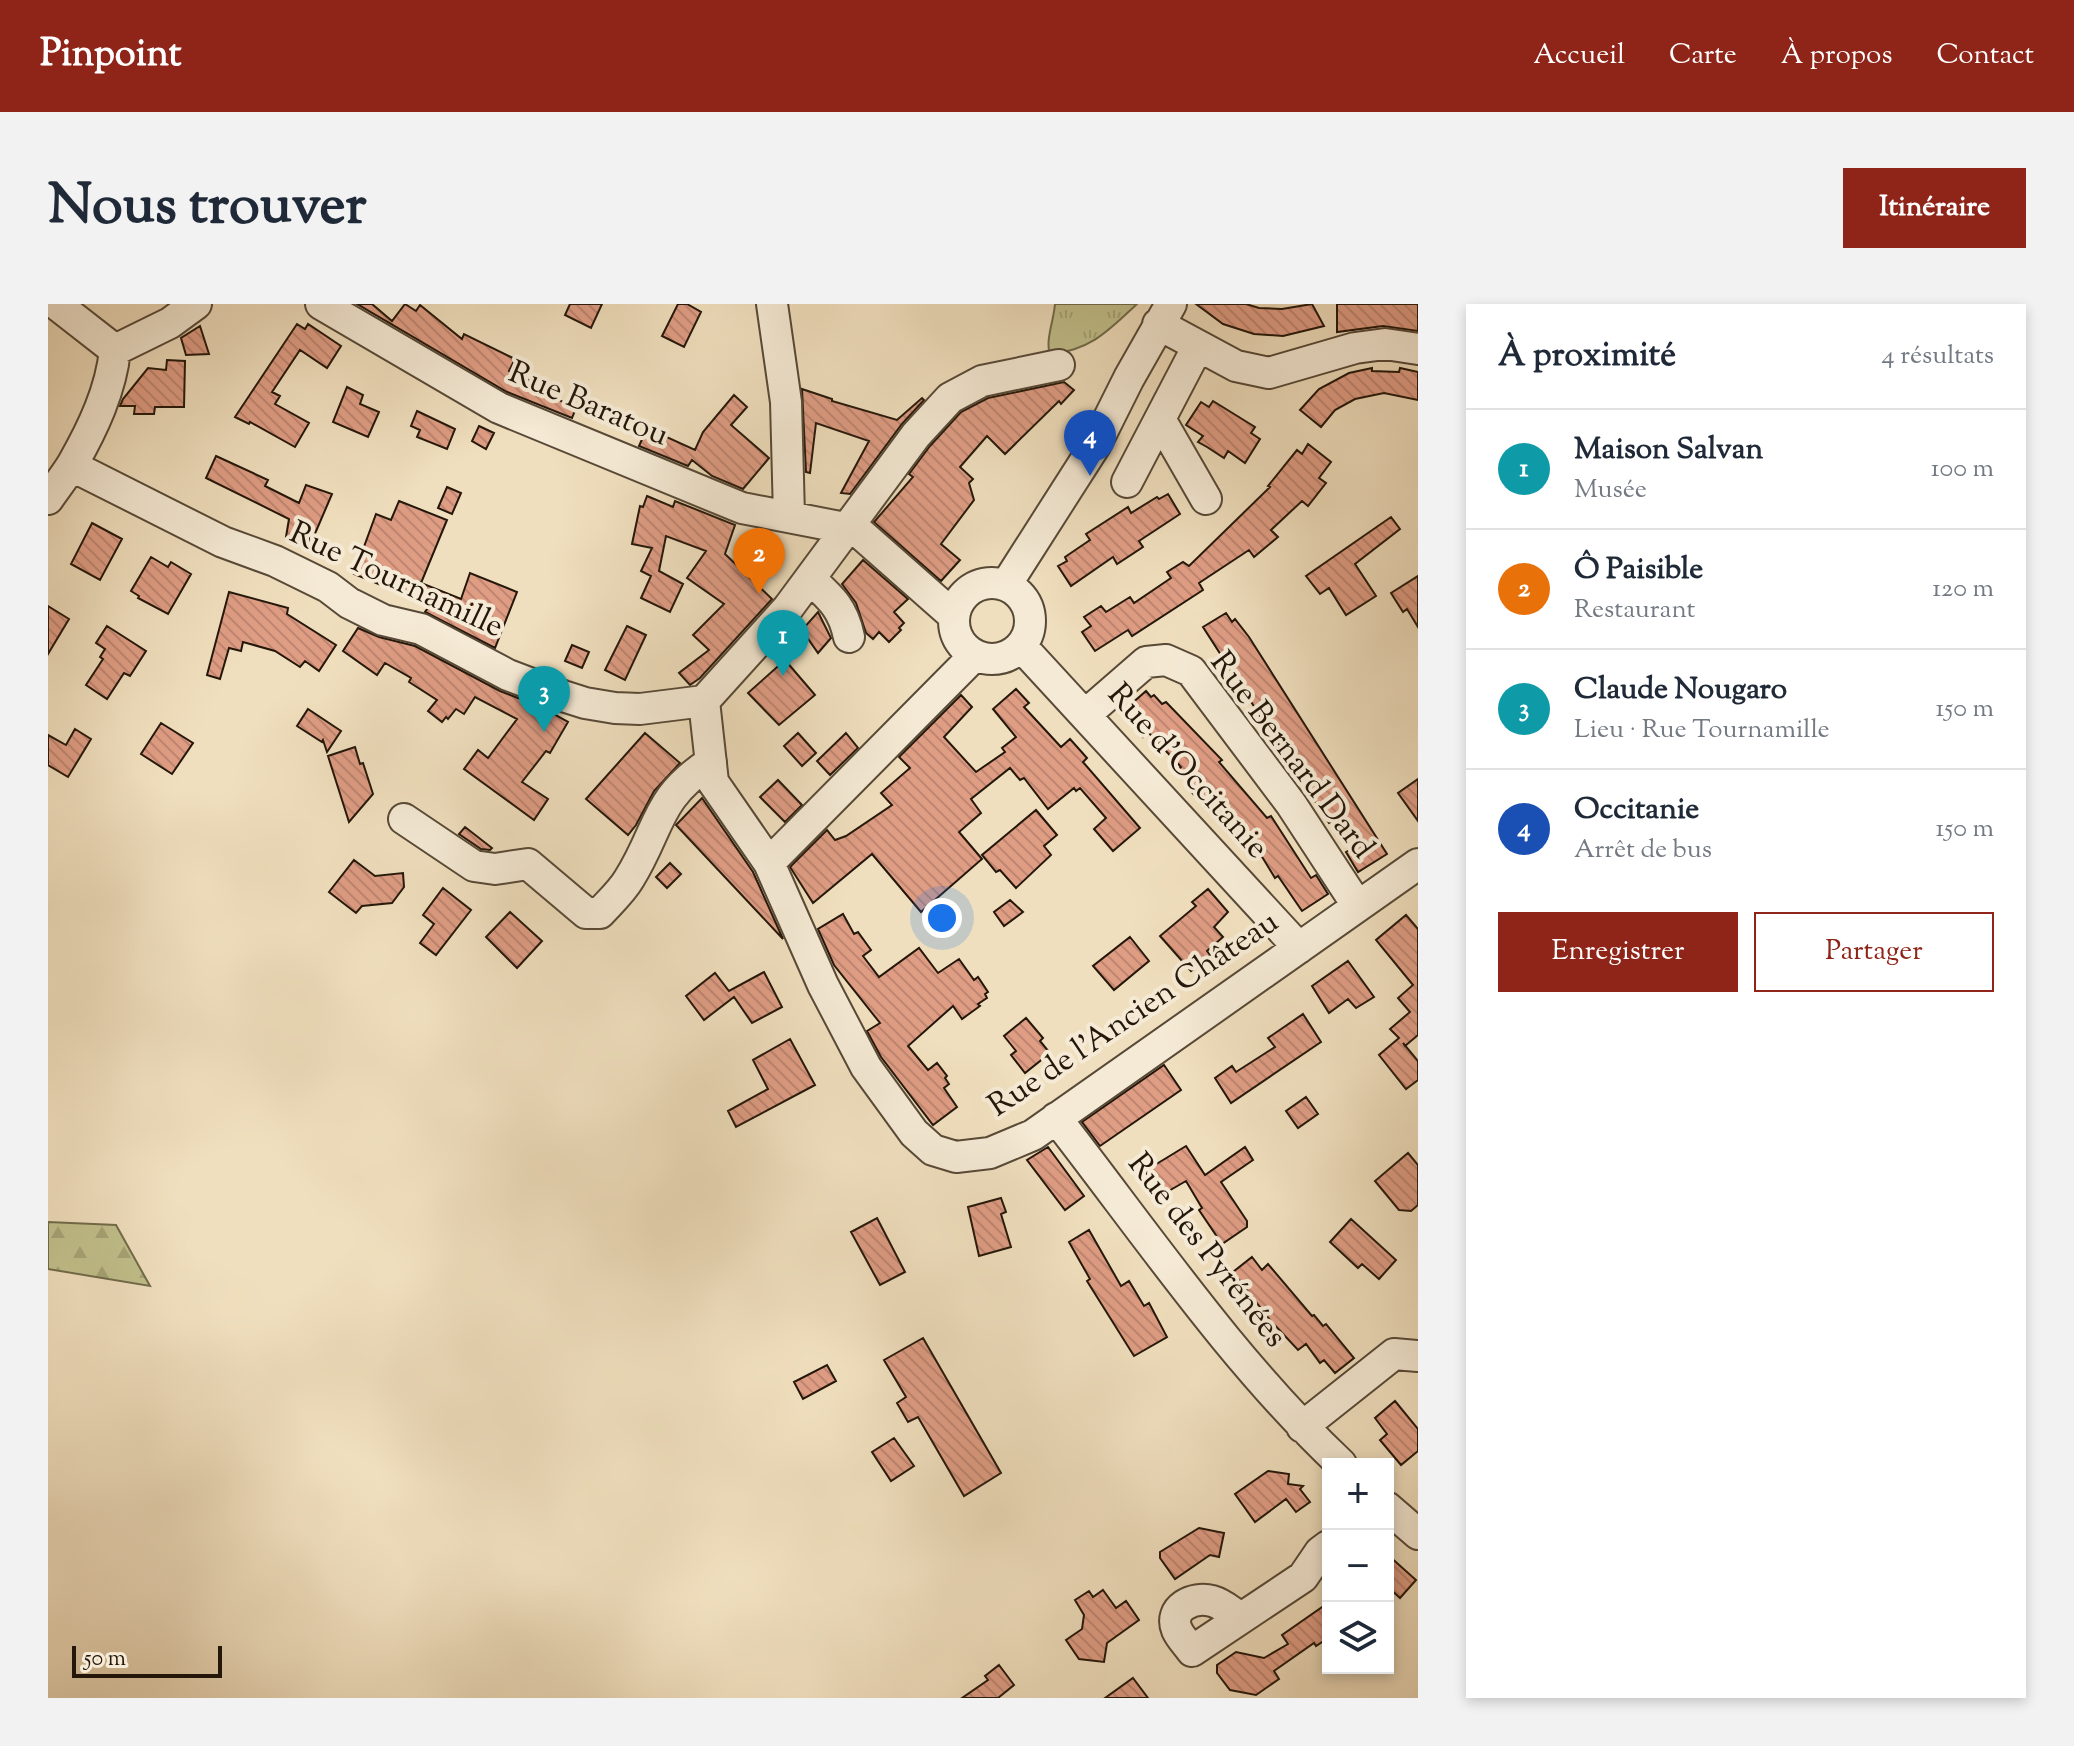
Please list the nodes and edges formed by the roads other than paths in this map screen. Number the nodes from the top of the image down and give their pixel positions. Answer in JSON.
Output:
{"nodes":[{"id":1,"x":56,"y":304,"type":"edge"},
{"id":2,"x":196,"y":304,"type":"edge"},
{"id":3,"x":321,"y":304,"type":"edge"},
{"id":4,"x":772,"y":304,"type":"edge"},
{"id":5,"x":1164,"y":314,"type":"edge"},
{"id":6,"x":1198,"y":346,"type":"junction"},
{"id":7,"x":1418,"y":349,"type":"edge"},
{"id":8,"x":115,"y":350,"type":"junction"},
{"id":9,"x":1059,"y":365,"type":"dead end"},
{"id":10,"x":1160,"y":419,"type":"junction"},
{"id":11,"x":72,"y":466,"type":"junction"},
{"id":12,"x":1127,"y":482,"type":"dead end"},
{"id":13,"x":48,"y":499,"type":"edge"},
{"id":14,"x":1206,"y":499,"type":"dead end"},
{"id":15,"x":789,"y":516,"type":"junction"},
{"id":16,"x":845,"y":528,"type":"junction"},
{"id":17,"x":810,"y":579,"type":"junction"},
{"id":18,"x":1006,"y":585,"type":"junction"},
{"id":19,"x":954,"y":616,"type":"junction"},
{"id":20,"x":849,"y":637,"type":"dead end"},
{"id":21,"x":1021,"y":646,"type":"junction"},
{"id":22,"x":975,"y":655,"type":"junction"},
{"id":23,"x":704,"y":701,"type":"junction"},
{"id":24,"x":1085,"y":715,"type":"junction"},
{"id":25,"x":711,"y":762,"type":"junction"},
{"id":26,"x":404,"y":819,"type":"dead end"},
{"id":27,"x":769,"y":863,"type":"junction"},
{"id":28,"x":1418,"y":864,"type":"edge"},
{"id":29,"x":1357,"y":905,"type":"junction"},
{"id":30,"x":1299,"y":948,"type":"junction"},
{"id":31,"x":1056,"y":1118,"type":"junction"},
{"id":32,"x":1418,"y":1356,"type":"edge"},
{"id":33,"x":1302,"y":1427,"type":"junction"},
{"id":34,"x":1335,"y":1458,"type":"edge"},
{"id":35,"x":1394,"y":1513,"type":"edge"},
{"id":36,"x":1418,"y":1534,"type":"edge"},
{"id":37,"x":1322,"y":1550,"type":"edge"},
{"id":38,"x":1239,"y":1617,"type":"dead end"}],
"edges":[{"from":1,"to":8,"type":"street"},
{"from":2,"to":8,"type":"street"},
{"from":3,"to":15,"type":"street","name":"Rue Baratou"},
{"from":4,"to":15,"type":"street"},
{"from":5,"to":6,"type":"street"},
{"from":5,"to":18,"type":"street"},
{"from":6,"to":7,"type":"street"},
{"from":6,"to":10,"type":"street"},
{"from":8,"to":11,"type":"street"},
{"from":9,"to":16,"type":"street"},
{"from":10,"to":12,"type":"street"},
{"from":10,"to":14,"type":"street"},
{"from":11,"to":13,"type":"street"},
{"from":11,"to":23,"type":"street","name":"Rue Tournamille"},
{"from":15,"to":16,"type":"street","name":"Rue Baratou"},
{"from":16,"to":17,"type":"street"},
{"from":16,"to":19,"type":"street"},
{"from":17,"to":20,"type":"street"},
{"from":17,"to":23,"type":"street"},
{"from":18,"to":19,"type":"street"},
{"from":18,"to":21,"type":"street"},
{"from":19,"to":22,"type":"street"},
{"from":21,"to":22,"type":"street"},
{"from":21,"to":24,"type":"street","name":"Rue d'Occitanie"},
{"from":22,"to":27,"type":"street"},
{"from":23,"to":25,"type":"street","name":"Rue de l'Ancien Château"},
{"from":24,"to":29,"type":"street","name":"Rue Bernard Dard"},
{"from":24,"to":30,"type":"street","name":"Rue d'Occitanie"},
{"from":25,"to":26,"type":"street"},
{"from":25,"to":27,"type":"street","name":"Rue de l'Ancien Château"},
{"from":27,"to":31,"type":"street","name":"Rue de l'Ancien Château"},
{"from":28,"to":29,"type":"street","name":"Rue de l'Ancien Château"},
{"from":29,"to":30,"type":"street","name":"Rue de l'Ancien Château"},
{"from":30,"to":31,"type":"street","name":"Rue de l'Ancien Château"},
{"from":31,"to":33,"type":"street","name":"Rue des Pyrénées"},
{"from":32,"to":33,"type":"street"},
{"from":33,"to":34,"type":"street","name":"Rue des Pyrénées"},
{"from":35,"to":36,"type":"street"},
{"from":37,"to":38,"type":"street"}]}
